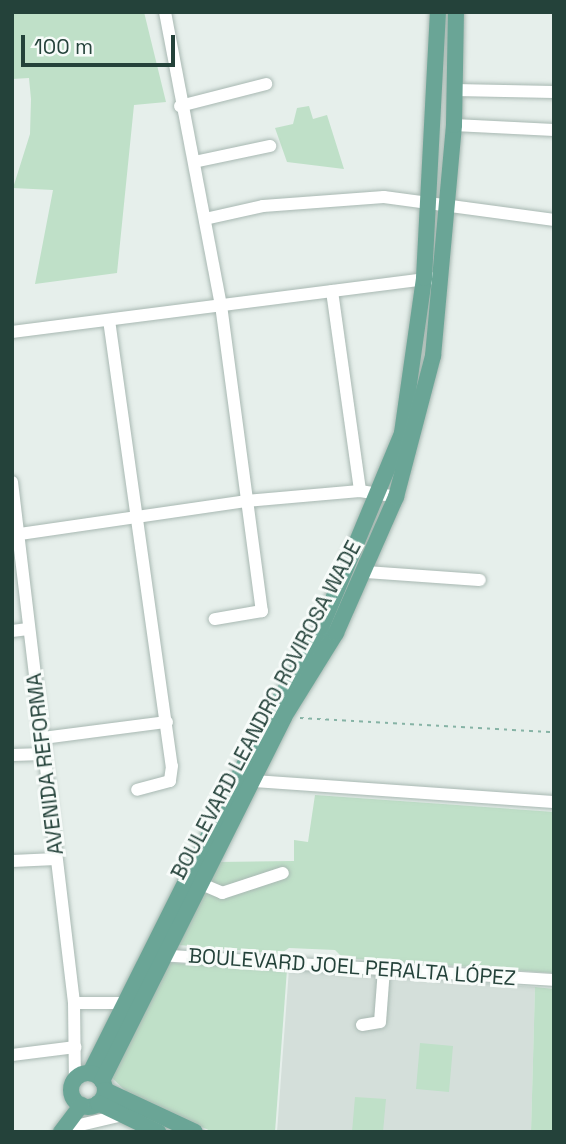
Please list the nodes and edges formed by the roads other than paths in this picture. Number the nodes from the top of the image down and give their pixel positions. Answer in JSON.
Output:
{"nodes":[{"id":1,"x":165,"y":12,"type":"edge"},
{"id":2,"x":438,"y":12,"type":"edge"},
{"id":3,"x":456,"y":12,"type":"edge"},
{"id":4,"x":266,"y":84,"type":"dead end"},
{"id":5,"x":455,"y":90,"type":"junction"},
{"id":6,"x":554,"y":92,"type":"edge"},
{"id":7,"x":180,"y":106,"type":"junction"},
{"id":8,"x":454,"y":125,"type":"junction"},
{"id":9,"x":554,"y":130,"type":"edge"},
{"id":10,"x":270,"y":146,"type":"dead end"},
{"id":11,"x":194,"y":162,"type":"junction"},
{"id":12,"x":430,"y":202,"type":"junction"},
{"id":13,"x":447,"y":205,"type":"junction"},
{"id":14,"x":205,"y":219,"type":"junction"},
{"id":15,"x":554,"y":220,"type":"edge"},
{"id":16,"x":432,"y":278,"type":"junction"},
{"id":17,"x":332,"y":291,"type":"junction"},
{"id":18,"x":221,"y":305,"type":"junction"},
{"id":19,"x":109,"y":320,"type":"junction"},
{"id":20,"x":12,"y":332,"type":"edge"},
{"id":21,"x":12,"y":482,"type":"edge"},
{"id":22,"x":359,"y":491,"type":"junction"},
{"id":23,"x":380,"y":492,"type":"junction"},
{"id":24,"x":396,"y":497,"type":"junction"},
{"id":25,"x":246,"y":501,"type":"junction"},
{"id":26,"x":139,"y":517,"type":"junction"},
{"id":27,"x":15,"y":535,"type":"edge"},
{"id":28,"x":365,"y":572,"type":"junction"},
{"id":29,"x":480,"y":580,"type":"dead end"},
{"id":30,"x":215,"y":619,"type":"dead end"},
{"id":31,"x":28,"y":629,"type":"junction"},
{"id":32,"x":328,"y":630,"type":"junction"},
{"id":33,"x":12,"y":631,"type":"edge"},
{"id":34,"x":167,"y":722,"type":"junction"},
{"id":35,"x":43,"y":738,"type":"junction"},
{"id":36,"x":44,"y":754,"type":"junction"},
{"id":37,"x":12,"y":755,"type":"edge"},
{"id":38,"x":253,"y":781,"type":"junction"},
{"id":39,"x":137,"y":790,"type":"dead end"},
{"id":40,"x":554,"y":802,"type":"edge"},
{"id":41,"x":56,"y":859,"type":"junction"},
{"id":42,"x":12,"y":861,"type":"edge"},
{"id":43,"x":283,"y":873,"type":"dead end"},
{"id":44,"x":193,"y":881,"type":"junction"},
{"id":45,"x":158,"y":955,"type":"junction"},
{"id":46,"x":384,"y":969,"type":"junction"},
{"id":47,"x":554,"y":980,"type":"edge"},
{"id":48,"x":74,"y":1003,"type":"junction"},
{"id":49,"x":126,"y":1003,"type":"junction"},
{"id":50,"x":362,"y":1025,"type":"dead end"},
{"id":51,"x":75,"y":1047,"type":"junction"},
{"id":52,"x":12,"y":1055,"type":"edge"},
{"id":53,"x":94,"y":1085,"type":"junction"},
{"id":54,"x":81,"y":1105,"type":"junction"},
{"id":55,"x":118,"y":1116,"type":"junction"},
{"id":56,"x":62,"y":1130,"type":"edge"},
{"id":57,"x":107,"y":1132,"type":"edge"},
{"id":58,"x":158,"y":1132,"type":"edge"},
{"id":59,"x":194,"y":1132,"type":"edge"}],
"edges":[{"from":1,"to":7,"type":"street"},
{"from":2,"to":12,"type":"main road","name":"BOULEVARD LEANDRO ROVIROSA WADE"},
{"from":3,"to":5,"type":"main road","name":"BOULEVARD LEANDRO ROVIROSA WADE"},
{"from":4,"to":7,"type":"street"},
{"from":5,"to":6,"type":"street"},
{"from":5,"to":8,"type":"main road","name":"BOULEVARD LEANDRO ROVIROSA WADE"},
{"from":7,"to":11,"type":"street"},
{"from":8,"to":9,"type":"street"},
{"from":8,"to":13,"type":"main road","name":"BOULEVARD LEANDRO ROVIROSA WADE"},
{"from":10,"to":11,"type":"street"},
{"from":11,"to":14,"type":"street"},
{"from":12,"to":13,"type":"street"},
{"from":12,"to":14,"type":"street"},
{"from":12,"to":16,"type":"main road","name":"BOULEVARD LEANDRO ROVIROSA WADE"},
{"from":13,"to":15,"type":"street"},
{"from":13,"to":16,"type":"main road","name":"BOULEVARD LEANDRO ROVIROSA WADE"},
{"from":14,"to":18,"type":"street"},
{"from":16,"to":17,"type":"street"},
{"from":16,"to":23,"type":"main road","name":"BOULEVARD LEANDRO ROVIROSA WADE"},
{"from":16,"to":24,"type":"main road","name":"BOULEVARD LEANDRO ROVIROSA WADE"},
{"from":17,"to":18,"type":"street"},
{"from":17,"to":22,"type":"street"},
{"from":18,"to":19,"type":"street"},
{"from":18,"to":25,"type":"street"},
{"from":19,"to":20,"type":"street"},
{"from":19,"to":26,"type":"street"},
{"from":21,"to":27,"type":"street","name":"AVENIDA REFORMA"},
{"from":22,"to":23,"type":"street"},
{"from":22,"to":25,"type":"street"},
{"from":23,"to":24,"type":"street"},
{"from":23,"to":32,"type":"main road","name":"BOULEVARD LEANDRO ROVIROSA WADE"},
{"from":24,"to":28,"type":"main road","name":"BOULEVARD LEANDRO ROVIROSA WADE"},
{"from":25,"to":26,"type":"street"},
{"from":25,"to":30,"type":"street"},
{"from":26,"to":27,"type":"street"},
{"from":26,"to":34,"type":"street"},
{"from":27,"to":31,"type":"street","name":"AVENIDA REFORMA"},
{"from":28,"to":29,"type":"street"},
{"from":28,"to":32,"type":"main road","name":"BOULEVARD LEANDRO ROVIROSA WADE"},
{"from":31,"to":33,"type":"street"},
{"from":31,"to":35,"type":"street","name":"AVENIDA REFORMA"},
{"from":32,"to":38,"type":"main road","name":"BOULEVARD LEANDRO ROVIROSA WADE"},
{"from":32,"to":44,"type":"main road","name":"BOULEVARD LEANDRO ROVIROSA WADE"},
{"from":34,"to":35,"type":"street"},
{"from":34,"to":39,"type":"street"},
{"from":35,"to":36,"type":"street","name":"AVENIDA REFORMA"},
{"from":36,"to":37,"type":"street"},
{"from":36,"to":41,"type":"street","name":"AVENIDA REFORMA"},
{"from":38,"to":40,"type":"street"},
{"from":38,"to":44,"type":"main road","name":"BOULEVARD LEANDRO ROVIROSA WADE"},
{"from":41,"to":42,"type":"street"},
{"from":41,"to":48,"type":"street","name":"AVENIDA REFORMA"},
{"from":43,"to":44,"type":"street"},
{"from":44,"to":45,"type":"main road","name":"BOULEVARD LEANDRO ROVIROSA WADE"},
{"from":45,"to":46,"type":"street","name":"BOULEVARD JOEL PERALTA LÓPEZ"},
{"from":45,"to":49,"type":"main road","name":"BOULEVARD LEANDRO ROVIROSA WADE"},
{"from":45,"to":53,"type":"main road","name":"BOULEVARD LEANDRO ROVIROSA WADE"},
{"from":46,"to":47,"type":"street","name":"BOULEVARD JOEL PERALTA LÓPEZ"},
{"from":46,"to":50,"type":"street"},
{"from":48,"to":49,"type":"street"},
{"from":48,"to":51,"type":"street","name":"AVENIDA REFORMA"},
{"from":49,"to":53,"type":"main road","name":"BOULEVARD LEANDRO ROVIROSA WADE"},
{"from":51,"to":52,"type":"street"},
{"from":51,"to":53,"type":"street","name":"AVENIDA REFORMA"},
{"from":53,"to":54,"type":"main road"},
{"from":53,"to":54,"type":"main road"},
{"from":53,"to":55,"type":"main road"},
{"from":53,"to":59,"type":"main road"},
{"from":54,"to":56,"type":"main road"},
{"from":55,"to":56,"type":"street"},
{"from":55,"to":57,"type":"street"},
{"from":55,"to":58,"type":"main road"}]}
